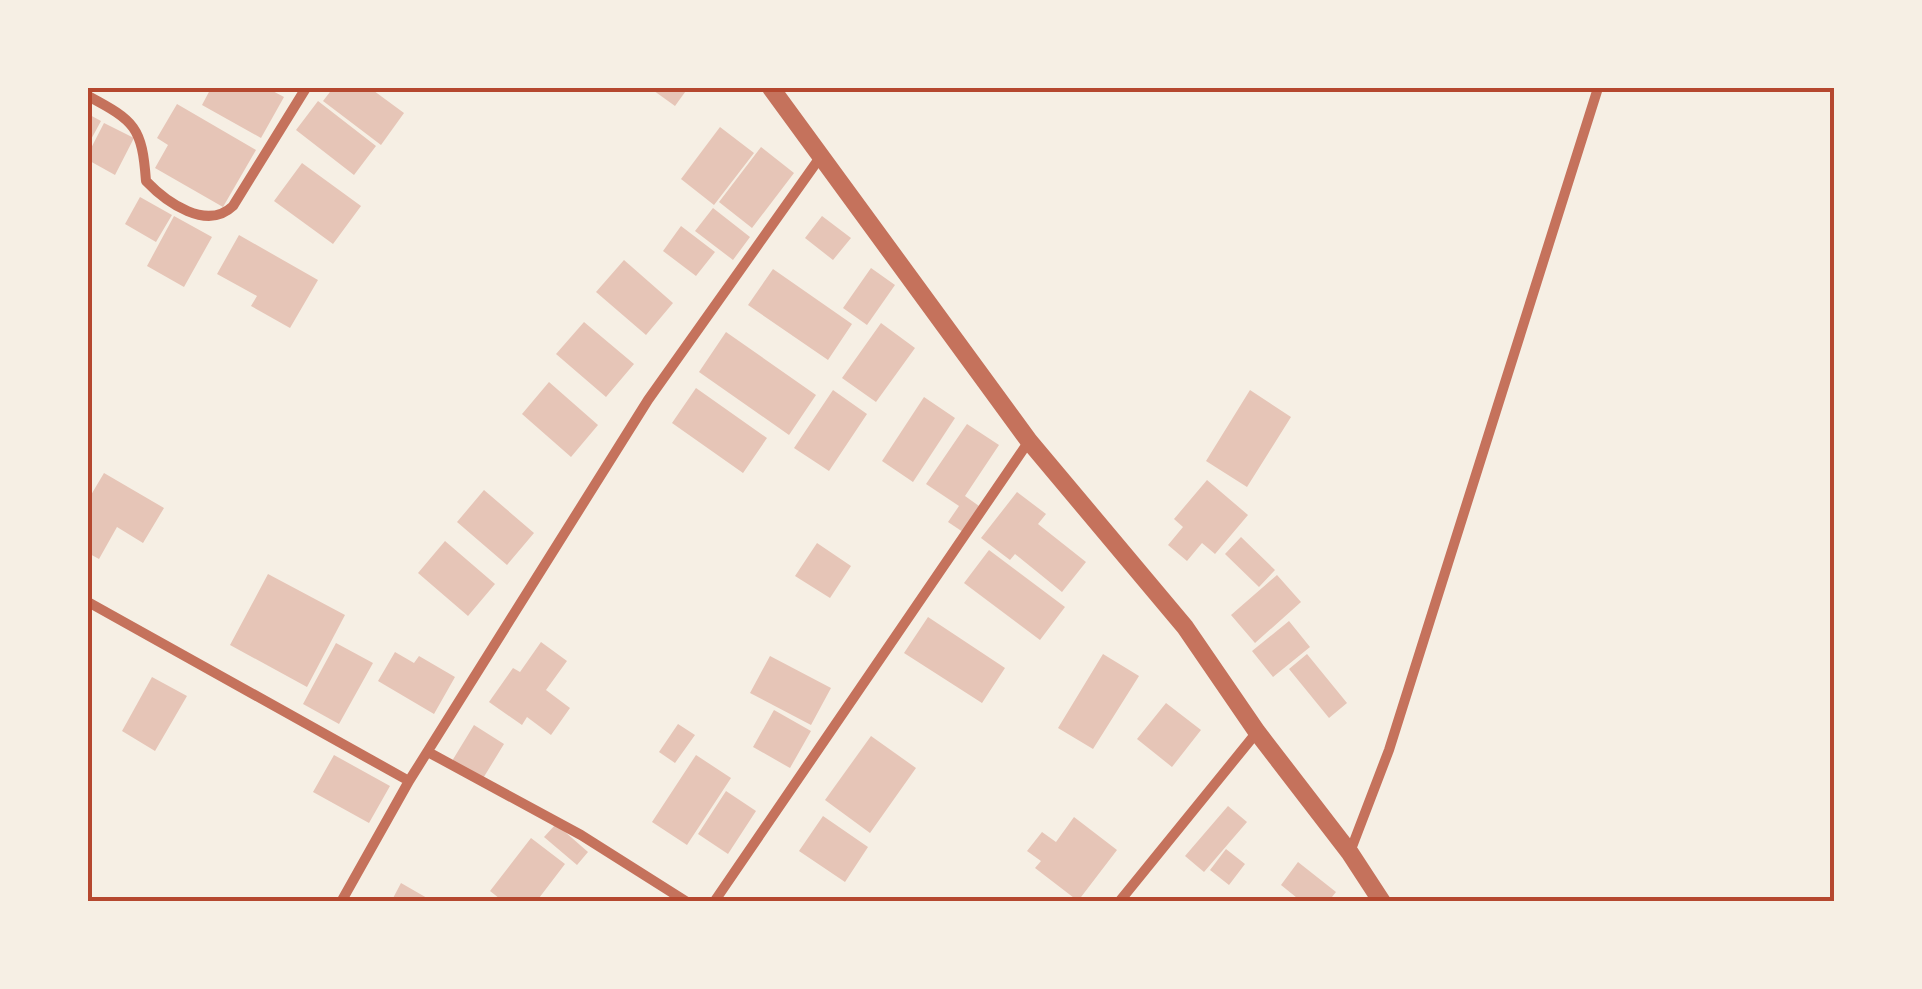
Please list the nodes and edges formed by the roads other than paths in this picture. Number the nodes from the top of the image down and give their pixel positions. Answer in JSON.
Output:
{"nodes":[{"id":1,"x":306,"y":88,"type":"edge"},
{"id":2,"x":771,"y":88,"type":"edge"},
{"id":3,"x":1598,"y":88,"type":"edge"},
{"id":4,"x":88,"y":96,"type":"edge"},
{"id":5,"x":821,"y":156,"type":"junction"},
{"id":6,"x":1029,"y":441,"type":"junction"},
{"id":7,"x":88,"y":602,"type":"edge"},
{"id":8,"x":1257,"y":732,"type":"junction"},
{"id":9,"x":428,"y":752,"type":"junction"},
{"id":10,"x":409,"y":781,"type":"junction"},
{"id":11,"x":1350,"y":853,"type":"junction"},
{"id":12,"x":341,"y":902,"type":"edge"},
{"id":13,"x":686,"y":902,"type":"edge"},
{"id":14,"x":714,"y":902,"type":"edge"},
{"id":15,"x":1118,"y":902,"type":"edge"},
{"id":16,"x":1382,"y":902,"type":"edge"}],
"edges":[{"from":1,"to":4,"type":"street"},
{"from":2,"to":5,"type":"street"},
{"from":3,"to":11,"type":"street"},
{"from":5,"to":6,"type":"street"},
{"from":5,"to":9,"type":"street"},
{"from":6,"to":8,"type":"street"},
{"from":6,"to":14,"type":"street"},
{"from":7,"to":10,"type":"street"},
{"from":8,"to":11,"type":"street"},
{"from":8,"to":15,"type":"street"},
{"from":9,"to":10,"type":"street"},
{"from":9,"to":13,"type":"street"},
{"from":10,"to":12,"type":"street"},
{"from":11,"to":16,"type":"street"}]}
